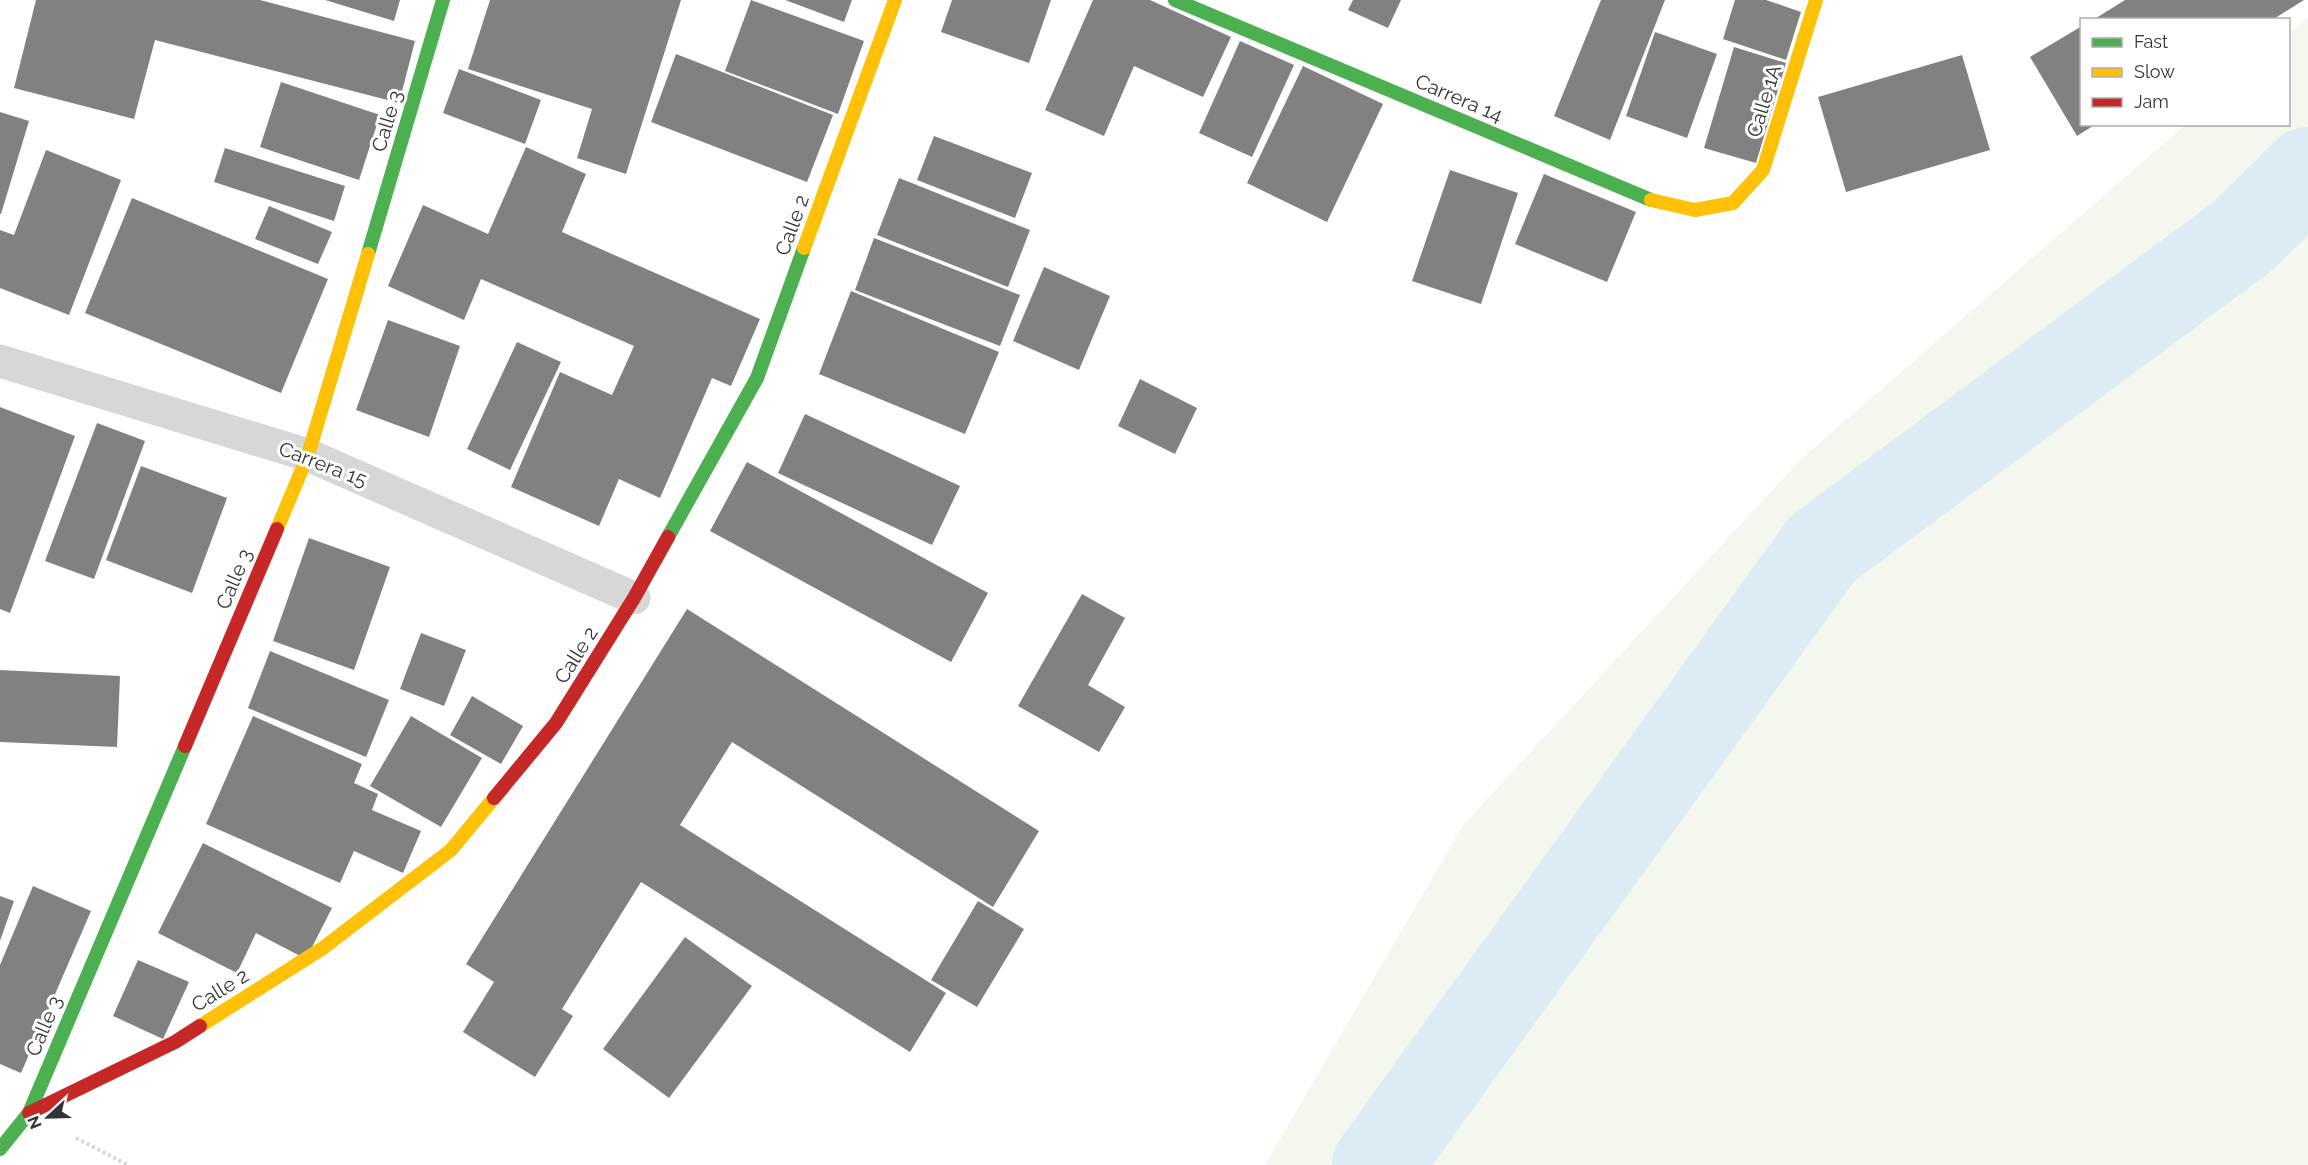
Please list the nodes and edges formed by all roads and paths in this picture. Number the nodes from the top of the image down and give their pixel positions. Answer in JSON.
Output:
{"nodes":[{"id":1,"x":443,"y":0,"type":"edge"},
{"id":2,"x":895,"y":0,"type":"edge"},
{"id":3,"x":1175,"y":0,"type":"edge"},
{"id":4,"x":1815,"y":0,"type":"edge"},
{"id":5,"x":1733,"y":203,"type":"joint"},
{"id":6,"x":0,"y":361,"type":"edge"},
{"id":7,"x":308,"y":455,"type":"junction"},
{"id":8,"x":634,"y":598,"type":"junction"},
{"id":9,"x":10,"y":1111,"type":"dead end"},
{"id":10,"x":29,"y":1113,"type":"junction"},
{"id":11,"x":0,"y":1149,"type":"edge"}],
"edges":[{"from":1,"to":7,"type":"street","name":"Calle 3"},
{"from":2,"to":8,"type":"street","name":"Calle 2"},
{"from":3,"to":5,"type":"street","name":"Carrera 14"},
{"from":4,"to":5,"type":"street","name":"Calle 1A"},
{"from":6,"to":7,"type":"street","name":"Carrera 15"},
{"from":7,"to":8,"type":"street","name":"Carrera 15"},
{"from":7,"to":10,"type":"street","name":"Calle 3"},
{"from":8,"to":10,"type":"street","name":"Calle 2"},
{"from":9,"to":10,"type":"street"},
{"from":10,"to":11,"type":"street","name":"Calle 3"}]}
